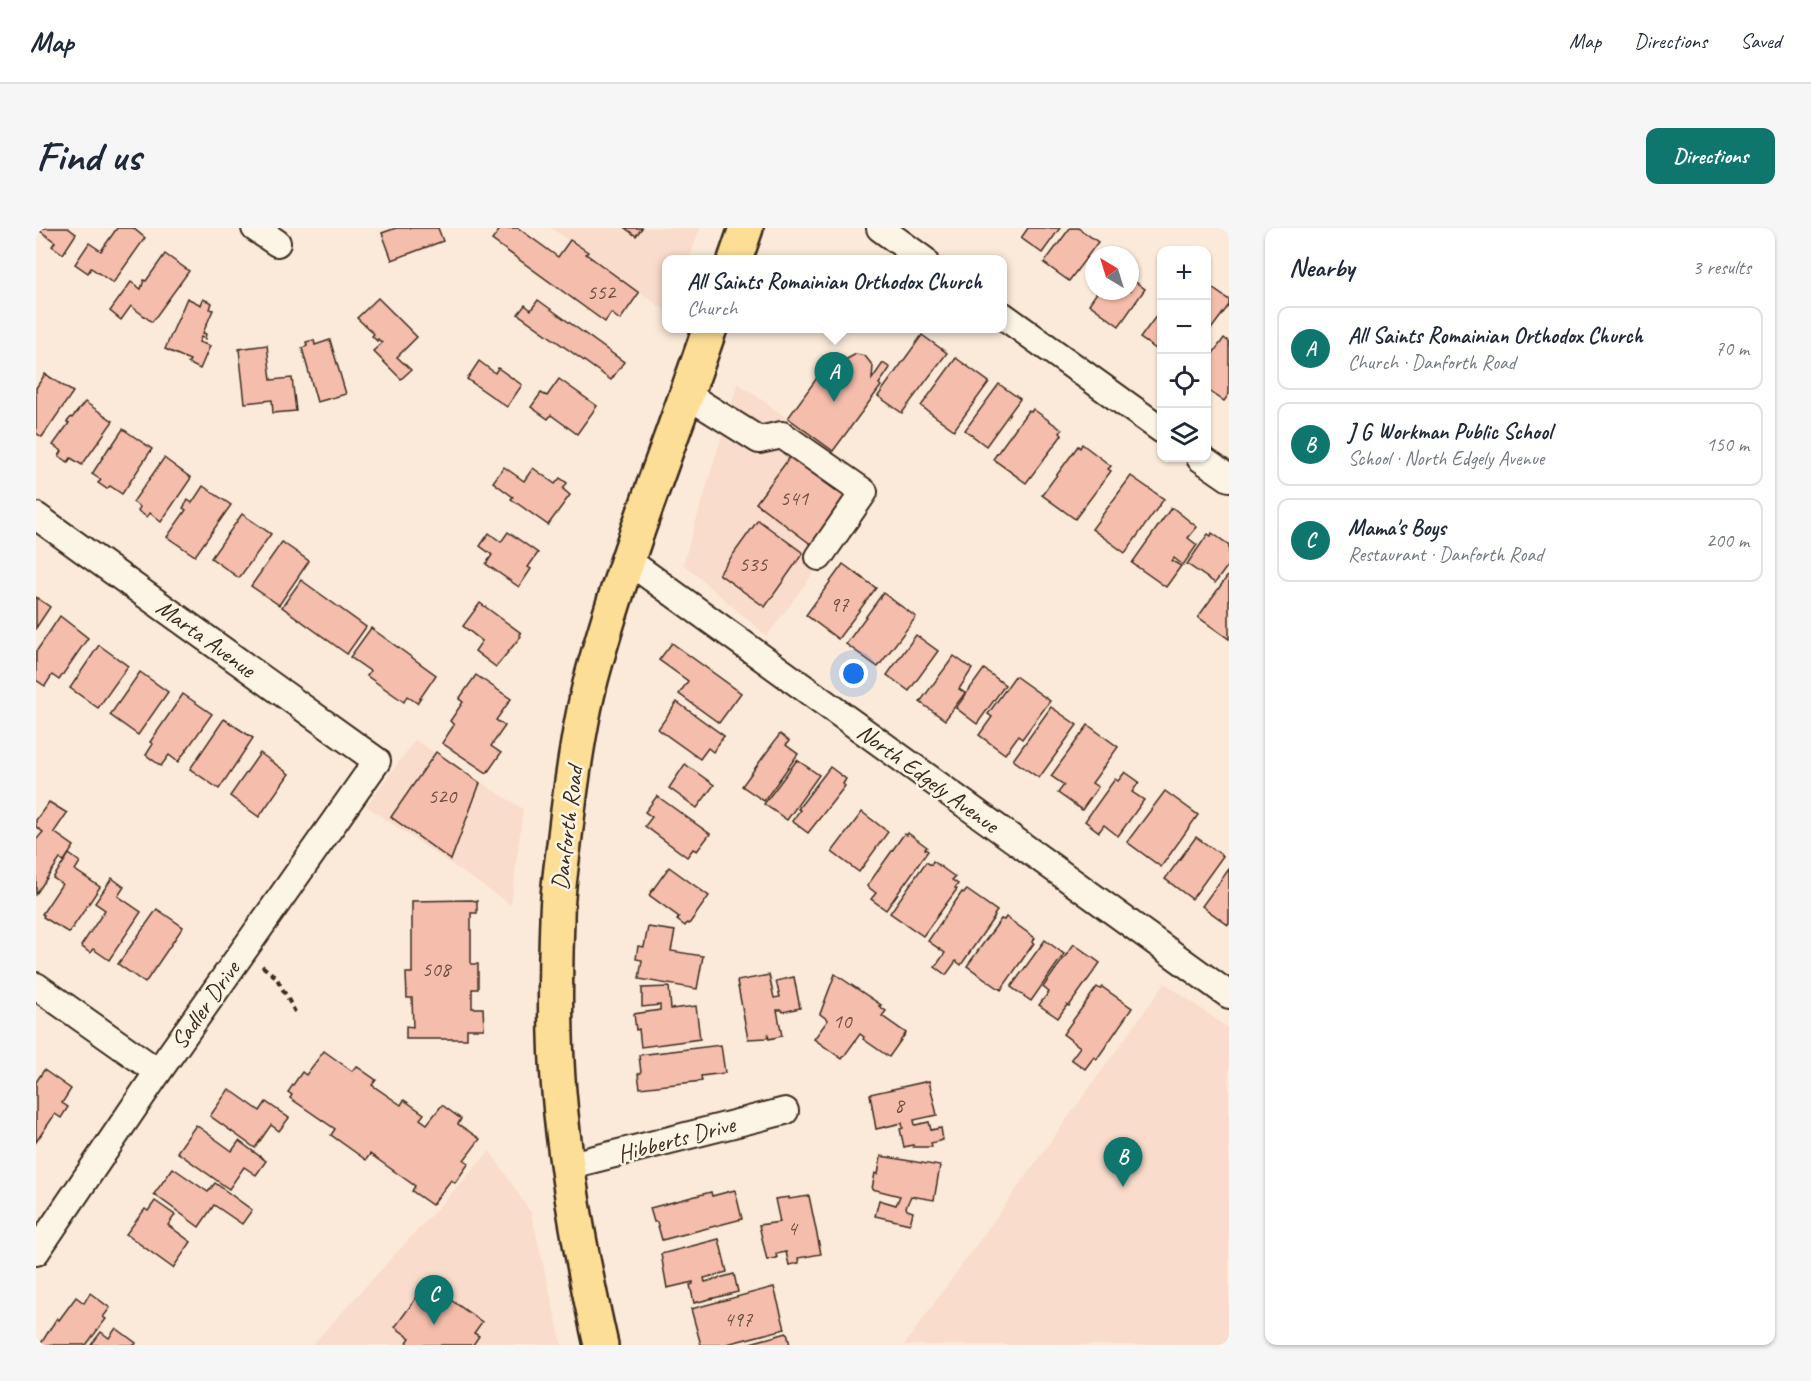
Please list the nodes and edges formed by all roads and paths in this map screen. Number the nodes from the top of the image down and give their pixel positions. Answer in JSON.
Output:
{"nodes":[{"id":1,"x":255,"y":228,"type":"edge"},
{"id":2,"x":746,"y":228,"type":"edge"},
{"id":3,"x":880,"y":228,"type":"edge"},
{"id":4,"x":277,"y":243,"type":"dead end"},
{"id":5,"x":737,"y":255,"type":"edge"},
{"id":6,"x":917,"y":255,"type":"edge"},
{"id":7,"x":1007,"y":319,"type":"edge"},
{"id":8,"x":709,"y":333,"type":"edge"},
{"id":9,"x":687,"y":395,"type":"junction"},
{"id":10,"x":1157,"y":427,"type":"edge"},
{"id":11,"x":1206,"y":462,"type":"edge"},
{"id":12,"x":1229,"y":478,"type":"edge"},
{"id":13,"x":36,"y":516,"type":"edge"},
{"id":14,"x":819,"y":557,"type":"dead end"},
{"id":15,"x":627,"y":560,"type":"junction"},
{"id":16,"x":377,"y":761,"type":"joint"},
{"id":17,"x":243,"y":951,"type":"junction"},
{"id":18,"x":36,"y":986,"type":"edge"},
{"id":19,"x":1229,"y":995,"type":"edge"},
{"id":20,"x":295,"y":1012,"type":"dead end"},
{"id":21,"x":158,"y":1072,"type":"junction"},
{"id":22,"x":785,"y":1111,"type":"dead end"},
{"id":23,"x":567,"y":1166,"type":"junction"},
{"id":24,"x":36,"y":1252,"type":"edge"},
{"id":25,"x":601,"y":1345,"type":"edge"}],
"edges":[{"from":1,"to":4,"type":"street"},
{"from":2,"to":5,"type":"main road"},
{"from":3,"to":6,"type":"street"},
{"from":7,"to":10,"type":"street"},
{"from":8,"to":9,"type":"main road","name":"Danforth Road"},
{"from":9,"to":14,"type":"street"},
{"from":9,"to":15,"type":"main road","name":"Danforth Road"},
{"from":11,"to":12,"type":"street"},
{"from":13,"to":16,"type":"street","name":"Marta Avenue"},
{"from":15,"to":19,"type":"street","name":"North Edgely Avenue"},
{"from":15,"to":23,"type":"main road","name":"Danforth Road"},
{"from":16,"to":17,"type":"street","name":"Sadler Drive"},
{"from":17,"to":20,"type":"path"},
{"from":17,"to":21,"type":"street","name":"Sadler Drive"},
{"from":18,"to":21,"type":"street"},
{"from":21,"to":24,"type":"street","name":"Sadler Drive"},
{"from":22,"to":23,"type":"street","name":"Hibberts Drive"},
{"from":23,"to":25,"type":"main road","name":"Danforth Road"}]}
